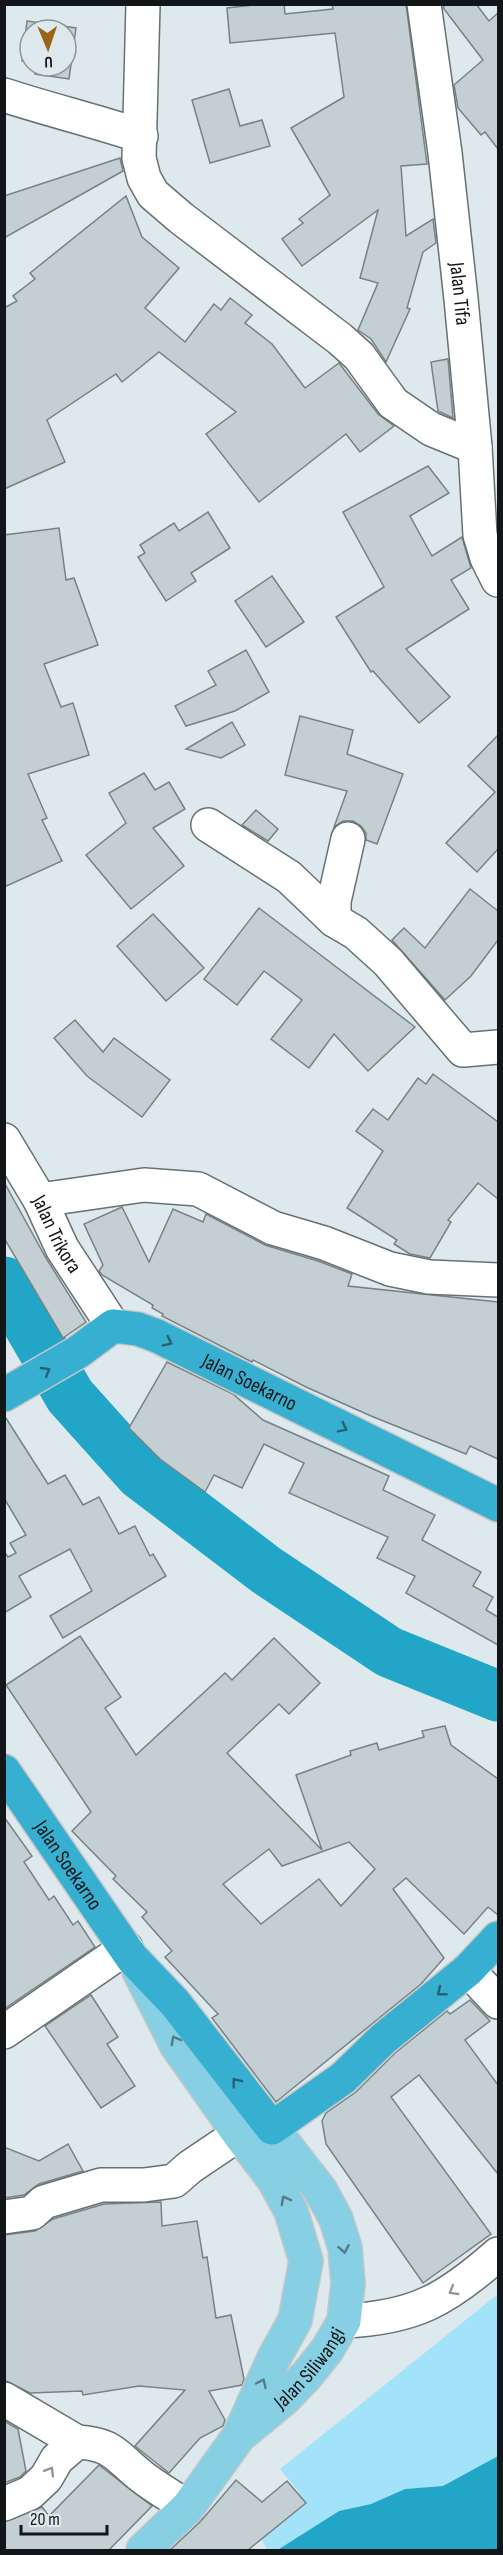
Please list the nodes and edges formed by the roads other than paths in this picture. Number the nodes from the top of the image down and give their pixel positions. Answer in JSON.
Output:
{"nodes":[{"id":1,"x":142,"y":4,"type":"edge"},
{"id":2,"x":424,"y":4,"type":"edge"},
{"id":3,"x":4,"y":95,"type":"edge"},
{"id":4,"x":141,"y":136,"type":"junction"},
{"id":5,"x":483,"y":464,"type":"edge"},
{"id":6,"x":498,"y":580,"type":"edge"},
{"id":7,"x":208,"y":825,"type":"dead end"},
{"id":8,"x":348,"y":839,"type":"dead end"},
{"id":9,"x":334,"y":920,"type":"junction"},
{"id":10,"x":498,"y":1047,"type":"edge"},
{"id":11,"x":4,"y":1140,"type":"edge"},
{"id":12,"x":40,"y":1200,"type":"junction"},
{"id":13,"x":498,"y":1280,"type":"edge"},
{"id":14,"x":113,"y":1326,"type":"junction"},
{"id":15,"x":9,"y":1392,"type":"edge"},
{"id":16,"x":498,"y":1505,"type":"edge"},
{"id":17,"x":4,"y":1771,"type":"edge"},
{"id":18,"x":498,"y":1938,"type":"edge"},
{"id":19,"x":129,"y":1953,"type":"junction"},
{"id":20,"x":468,"y":1970,"type":"junction"},
{"id":21,"x":498,"y":2002,"type":"edge"},
{"id":22,"x":4,"y":2032,"type":"edge"},
{"id":23,"x":273,"y":2128,"type":"junction"},
{"id":24,"x":239,"y":2134,"type":"junction"},
{"id":25,"x":4,"y":2217,"type":"edge"},
{"id":26,"x":498,"y":2254,"type":"edge"},
{"id":27,"x":344,"y":2321,"type":"junction"},
{"id":28,"x":4,"y":2399,"type":"edge"},
{"id":29,"x":238,"y":2436,"type":"junction"},
{"id":30,"x":77,"y":2442,"type":"junction"},
{"id":31,"x":4,"y":2505,"type":"edge"},
{"id":32,"x":188,"y":2507,"type":"junction"},
{"id":33,"x":143,"y":2550,"type":"edge"}],
"edges":[{"from":1,"to":4,"type":"street"},
{"from":2,"to":5,"type":"street","name":"Jalan Tifa"},
{"from":3,"to":4,"type":"street"},
{"from":4,"to":5,"type":"street"},
{"from":5,"to":6,"type":"street","name":"Jalan Tifa"},
{"from":7,"to":9,"type":"street"},
{"from":8,"to":9,"type":"street"},
{"from":9,"to":10,"type":"street"},
{"from":11,"to":12,"type":"street","name":"Jalan Trikora"},
{"from":12,"to":13,"type":"street"},
{"from":12,"to":14,"type":"street","name":"Jalan Trikora"},
{"from":15,"to":14,"type":"highway","one_way":true},
{"from":14,"to":16,"type":"highway","name":"Jalan Soekarno","one_way":true},
{"from":17,"to":19,"type":"highway","name":"Jalan Soekarno"},
{"from":18,"to":20,"type":"highway"},
{"from":19,"to":22,"type":"street"},
{"from":23,"to":19,"type":"highway","name":"Jalan Soekarno","one_way":true},
{"from":24,"to":19,"type":"main road","one_way":true},
{"from":20,"to":21,"type":"street"},
{"from":20,"to":23,"type":"highway","one_way":true},
{"from":23,"to":27,"type":"main road","name":"Jalan Siliwangi","one_way":true},
{"from":24,"to":25,"type":"street"},
{"from":29,"to":24,"type":"main road","one_way":true},
{"from":26,"to":27,"type":"street","one_way":true},
{"from":27,"to":29,"type":"main road","name":"Jalan Siliwangi"},
{"from":28,"to":30,"type":"street"},
{"from":29,"to":32,"type":"main road","name":"Jalan Siliwangi"},
{"from":31,"to":30,"type":"street","one_way":true},
{"from":30,"to":32,"type":"street"},
{"from":32,"to":33,"type":"main road","name":"Jalan Siliwangi"}]}
